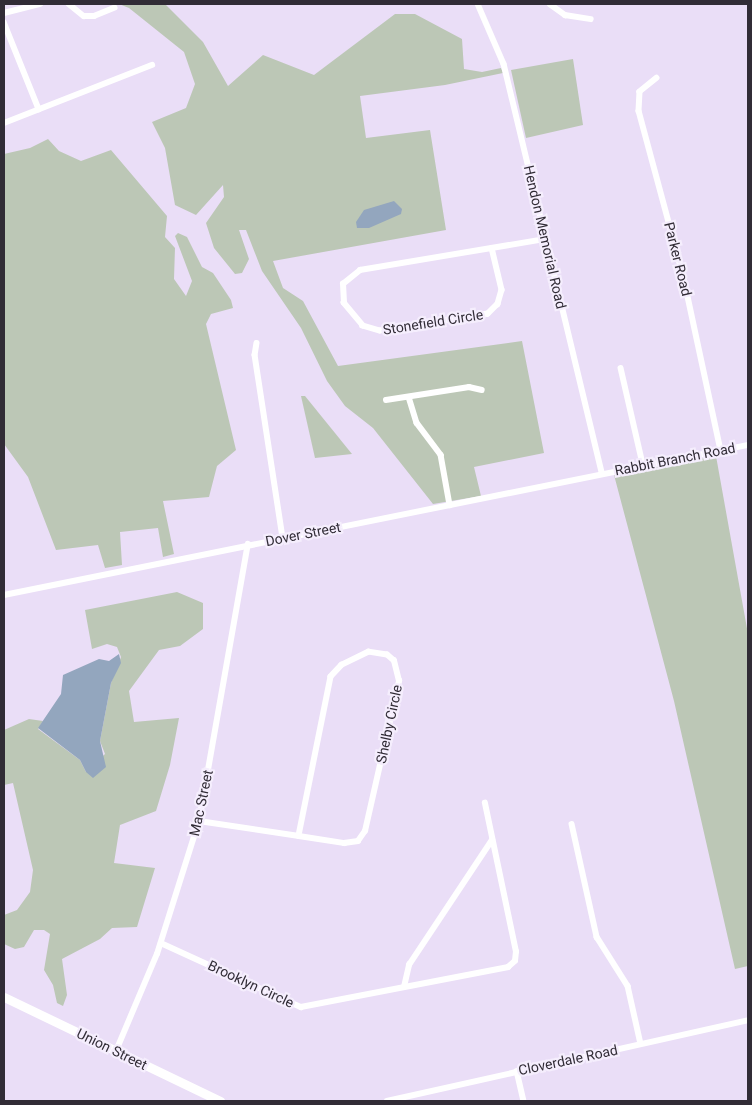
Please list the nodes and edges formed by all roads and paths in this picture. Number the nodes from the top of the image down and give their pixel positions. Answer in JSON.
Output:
{"nodes":[{"id":1,"x":40,"y":4,"type":"edge"},
{"id":2,"x":69,"y":4,"type":"edge"},
{"id":3,"x":478,"y":4,"type":"edge"},
{"id":4,"x":550,"y":4,"type":"edge"},
{"id":5,"x":114,"y":8,"type":"dead end"},
{"id":6,"x":4,"y":13,"type":"edge"},
{"id":7,"x":591,"y":19,"type":"dead end"},
{"id":8,"x":4,"y":22,"type":"edge"},
{"id":9,"x":152,"y":65,"type":"dead end"},
{"id":10,"x":657,"y":78,"type":"dead end"},
{"id":11,"x":39,"y":109,"type":"junction"},
{"id":12,"x":4,"y":123,"type":"edge"},
{"id":13,"x":545,"y":239,"type":"junction"},
{"id":14,"x":492,"y":248,"type":"junction"},
{"id":15,"x":257,"y":343,"type":"dead end"},
{"id":16,"x":621,"y":368,"type":"dead end"},
{"id":17,"x":482,"y":390,"type":"dead end"},
{"id":18,"x":409,"y":397,"type":"junction"},
{"id":19,"x":386,"y":400,"type":"dead end"},
{"id":20,"x":748,"y":445,"type":"edge"},
{"id":21,"x":720,"y":450,"type":"junction"},
{"id":22,"x":644,"y":464,"type":"junction"},
{"id":23,"x":602,"y":473,"type":"junction"},
{"id":24,"x":450,"y":505,"type":"junction"},
{"id":25,"x":283,"y":538,"type":"junction"},
{"id":26,"x":248,"y":544,"type":"junction"},
{"id":27,"x":4,"y":594,"type":"edge"},
{"id":28,"x":486,"y":803,"type":"dead end"},
{"id":29,"x":199,"y":821,"type":"junction"},
{"id":30,"x":572,"y":824,"type":"dead end"},
{"id":31,"x":299,"y":836,"type":"junction"},
{"id":32,"x":492,"y":840,"type":"junction"},
{"id":33,"x":161,"y":943,"type":"junction"},
{"id":34,"x":404,"y":987,"type":"junction"},
{"id":35,"x":4,"y":997,"type":"edge"},
{"id":36,"x":748,"y":1020,"type":"edge"},
{"id":37,"x":641,"y":1044,"type":"junction"},
{"id":38,"x":116,"y":1051,"type":"junction"},
{"id":39,"x":517,"y":1071,"type":"junction"},
{"id":40,"x":220,"y":1101,"type":"edge"},
{"id":41,"x":387,"y":1101,"type":"edge"},
{"id":42,"x":524,"y":1101,"type":"edge"}],
"edges":[{"from":1,"to":6,"type":"street"},
{"from":2,"to":5,"type":"street"},
{"from":3,"to":13,"type":"street","name":"Hendon Memorial Road"},
{"from":4,"to":7,"type":"street"},
{"from":8,"to":11,"type":"street"},
{"from":9,"to":11,"type":"street"},
{"from":10,"to":21,"type":"street","name":"Parker Road"},
{"from":11,"to":12,"type":"street"},
{"from":13,"to":14,"type":"street","name":"Stonefield Circle"},
{"from":13,"to":23,"type":"street","name":"Hendon Memorial Road"},
{"from":14,"to":14,"type":"street","name":"Stonefield Circle"},
{"from":15,"to":25,"type":"street"},
{"from":16,"to":22,"type":"street"},
{"from":17,"to":18,"type":"street"},
{"from":18,"to":19,"type":"street"},
{"from":18,"to":24,"type":"street"},
{"from":20,"to":21,"type":"street","name":"Rabbit Branch Road"},
{"from":21,"to":22,"type":"street","name":"Rabbit Branch Road"},
{"from":22,"to":23,"type":"street","name":"Rabbit Branch Road"},
{"from":23,"to":24,"type":"street","name":"Dover Street"},
{"from":24,"to":25,"type":"street","name":"Dover Street"},
{"from":25,"to":26,"type":"street","name":"Dover Street"},
{"from":26,"to":27,"type":"street","name":"Dover Street"},
{"from":26,"to":29,"type":"street","name":"Mac Street"},
{"from":28,"to":32,"type":"street","name":"Brooklyn Circle"},
{"from":29,"to":31,"type":"street","name":"Shelby Circle"},
{"from":29,"to":33,"type":"street","name":"Mac Street"},
{"from":30,"to":37,"type":"street"},
{"from":31,"to":31,"type":"street","name":"Shelby Circle"},
{"from":32,"to":34,"type":"street"},
{"from":32,"to":34,"type":"street","name":"Brooklyn Circle"},
{"from":33,"to":34,"type":"street","name":"Brooklyn Circle"},
{"from":33,"to":38,"type":"street","name":"Mac Street"},
{"from":35,"to":38,"type":"main road","name":"Union Street"},
{"from":36,"to":37,"type":"street","name":"Cloverdale Road"},
{"from":37,"to":39,"type":"street","name":"Cloverdale Road"},
{"from":38,"to":40,"type":"main road","name":"Union Street"},
{"from":39,"to":41,"type":"street","name":"Cloverdale Road"},
{"from":39,"to":42,"type":"street"}]}
